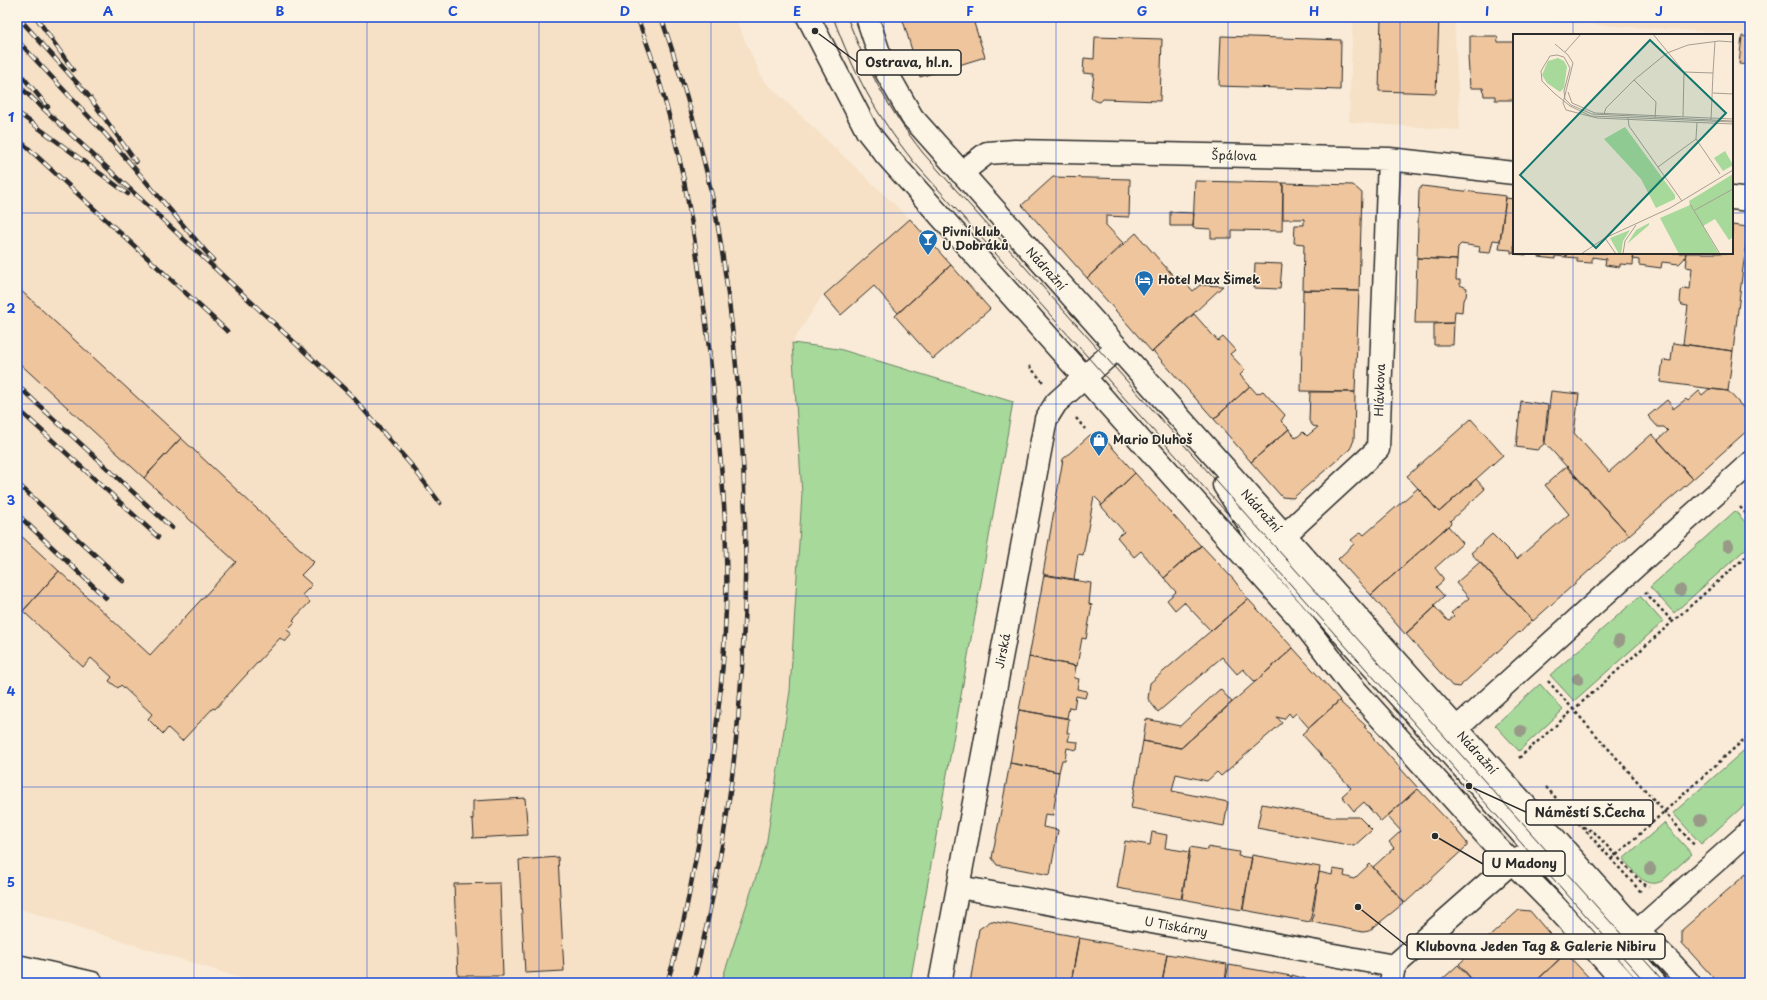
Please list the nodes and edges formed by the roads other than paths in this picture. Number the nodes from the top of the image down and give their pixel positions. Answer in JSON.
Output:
{"nodes":[{"id":1,"x":808,"y":17,"type":"edge"},
{"id":2,"x":867,"y":17,"type":"edge"},
{"id":3,"x":1389,"y":159,"type":"junction"},
{"id":4,"x":961,"y":173,"type":"junction"},
{"id":5,"x":1513,"y":173,"type":"edge"},
{"id":6,"x":1733,"y":198,"type":"edge"},
{"id":7,"x":1750,"y":200,"type":"edge"},
{"id":8,"x":1117,"y":348,"type":"junction"},
{"id":9,"x":1084,"y":376,"type":"junction"},
{"id":10,"x":1160,"y":461,"type":"junction"},
{"id":11,"x":1750,"y":463,"type":"edge"},
{"id":12,"x":1270,"y":541,"type":"junction"},
{"id":13,"x":1252,"y":565,"type":"junction"},
{"id":14,"x":1456,"y":729,"type":"junction"},
{"id":15,"x":1750,"y":831,"type":"edge"},
{"id":16,"x":1557,"y":841,"type":"junction"},
{"id":17,"x":1537,"y":851,"type":"junction"},
{"id":18,"x":1512,"y":862,"type":"junction"},
{"id":19,"x":958,"y":887,"type":"junction"},
{"id":20,"x":1630,"y":938,"type":"junction"},
{"id":21,"x":1604,"y":960,"type":"junction"},
{"id":22,"x":17,"y":966,"type":"edge"},
{"id":23,"x":1392,"y":975,"type":"edge"},
{"id":24,"x":92,"y":983,"type":"edge"},
{"id":25,"x":940,"y":983,"type":"edge"},
{"id":26,"x":1624,"y":983,"type":"edge"},
{"id":27,"x":1656,"y":983,"type":"edge"},
{"id":28,"x":1689,"y":983,"type":"edge"}],
"edges":[{"from":1,"to":9,"type":"street"},
{"from":2,"to":4,"type":"street","name":"Nádražní"},
{"from":3,"to":4,"type":"street","name":"Špálova"},
{"from":3,"to":5,"type":"street","name":"Špálova"},
{"from":3,"to":12,"type":"street","name":"Hlávkova"},
{"from":4,"to":8,"type":"street","name":"Nádražní"},
{"from":6,"to":7,"type":"street"},
{"from":8,"to":9,"type":"street","name":"Jirská"},
{"from":8,"to":12,"type":"street","name":"Nádražní"},
{"from":9,"to":10,"type":"street"},
{"from":9,"to":19,"type":"street","name":"Jirská"},
{"from":10,"to":12,"type":"street"},
{"from":10,"to":13,"type":"street"},
{"from":11,"to":14,"type":"street"},
{"from":12,"to":13,"type":"street","name":"Hlávkova"},
{"from":12,"to":14,"type":"street","name":"Nádražní"},
{"from":12,"to":17,"type":"street"},
{"from":13,"to":18,"type":"street"},
{"from":14,"to":16,"type":"street","name":"Nádražní"},
{"from":15,"to":20,"type":"street"},
{"from":16,"to":17,"type":"street"},
{"from":16,"to":20,"type":"street","name":"Nádražní"},
{"from":17,"to":18,"type":"street"},
{"from":17,"to":20,"type":"street"},
{"from":18,"to":21,"type":"street"},
{"from":18,"to":23,"type":"street"},
{"from":19,"to":23,"type":"street","name":"U Tiskárny"},
{"from":19,"to":25,"type":"street","name":"Jirská"},
{"from":20,"to":21,"type":"street"},
{"from":20,"to":27,"type":"street"},
{"from":20,"to":28,"type":"street","name":"Nádražní"},
{"from":21,"to":26,"type":"street"},
{"from":22,"to":24,"type":"street"}]}
